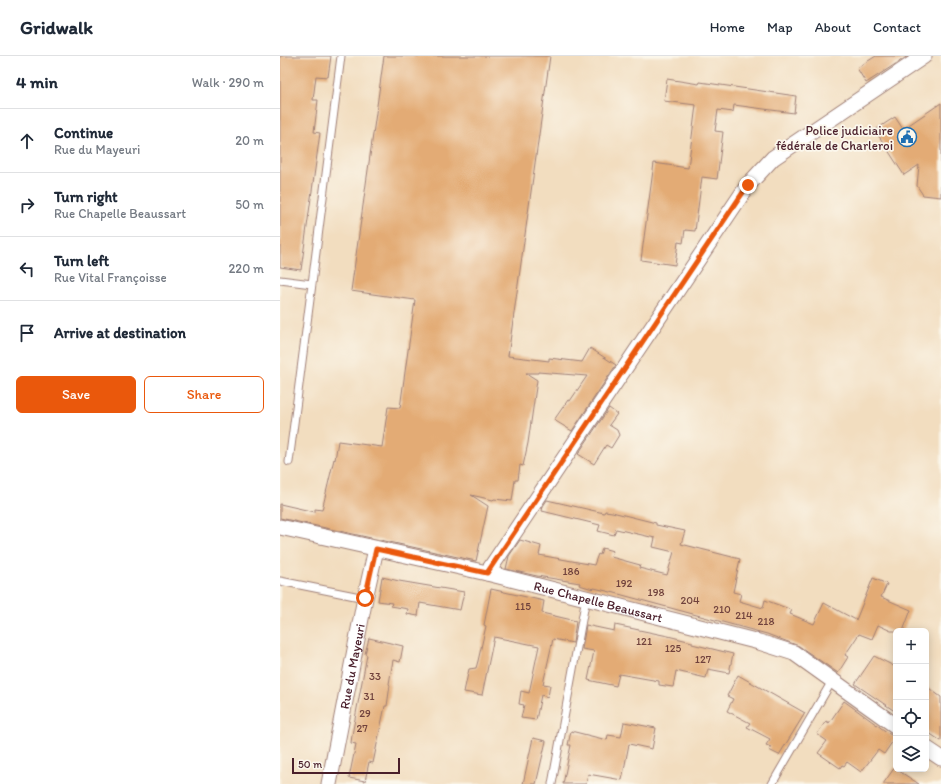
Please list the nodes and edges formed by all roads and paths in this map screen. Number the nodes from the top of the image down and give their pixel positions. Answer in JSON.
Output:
{"nodes":[{"id":1,"x":341,"y":56,"type":"edge"},
{"id":2,"x":924,"y":56,"type":"edge"},
{"id":3,"x":280,"y":280,"type":"edge"},
{"id":4,"x":312,"y":284,"type":"junction"},
{"id":5,"x":289,"y":462,"type":"dead end"},
{"id":6,"x":280,"y":527,"type":"edge"},
{"id":7,"x":376,"y":549,"type":"junction"},
{"id":8,"x":487,"y":573,"type":"junction"},
{"id":9,"x":280,"y":581,"type":"edge"},
{"id":10,"x":365,"y":598,"type":"junction"},
{"id":11,"x":586,"y":598,"type":"junction"},
{"id":12,"x":832,"y":681,"type":"junction"},
{"id":13,"x":893,"y":724,"type":"edge"},
{"id":14,"x":929,"y":750,"type":"edge"},
{"id":15,"x":941,"y":758,"type":"edge"},
{"id":16,"x":329,"y":784,"type":"edge"},
{"id":17,"x":552,"y":784,"type":"edge"},
{"id":18,"x":772,"y":784,"type":"edge"}],
"edges":[{"from":1,"to":4,"type":"lane"},
{"from":2,"to":8,"type":"street"},
{"from":3,"to":4,"type":"lane"},
{"from":4,"to":5,"type":"lane"},
{"from":6,"to":7,"type":"street","name":"Rue Chapelle Beaussart"},
{"from":7,"to":8,"type":"street","name":"Rue Chapelle Beaussart"},
{"from":7,"to":10,"type":"street","name":"Rue du Mayeuri"},
{"from":8,"to":11,"type":"street","name":"Rue Chapelle Beaussart"},
{"from":9,"to":10,"type":"lane"},
{"from":10,"to":16,"type":"street","name":"Rue du Mayeuri"},
{"from":11,"to":12,"type":"street","name":"Rue Chapelle Beaussart"},
{"from":11,"to":17,"type":"lane"},
{"from":12,"to":13,"type":"street","name":"Rue Chapelle Beaussart"},
{"from":12,"to":18,"type":"lane"},
{"from":14,"to":15,"type":"street"}]}
